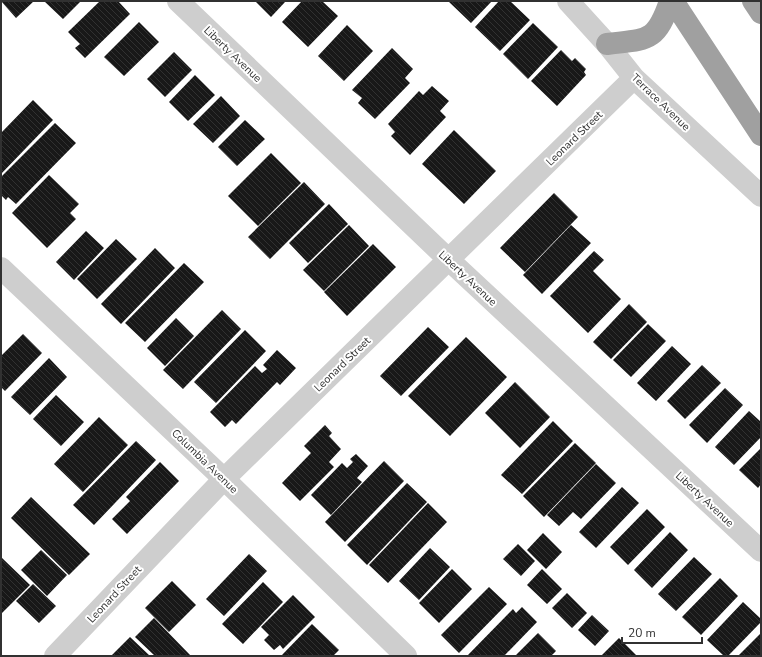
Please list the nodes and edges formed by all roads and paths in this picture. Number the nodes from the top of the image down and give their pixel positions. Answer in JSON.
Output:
{"nodes":[{"id":1,"x":178,"y":1,"type":"edge"},
{"id":2,"x":568,"y":1,"type":"edge"},
{"id":3,"x":670,"y":1,"type":"edge"},
{"id":4,"x":673,"y":1,"type":"edge"},
{"id":5,"x":753,"y":1,"type":"edge"},
{"id":6,"x":761,"y":13,"type":"edge"},
{"id":7,"x":607,"y":44,"type":"junction"},
{"id":8,"x":634,"y":78,"type":"junction"},
{"id":9,"x":761,"y":135,"type":"edge"},
{"id":10,"x":761,"y":196,"type":"edge"},
{"id":11,"x":449,"y":260,"type":"junction"},
{"id":12,"x":1,"y":268,"type":"edge"},
{"id":13,"x":224,"y":479,"type":"junction"},
{"id":14,"x":761,"y":551,"type":"edge"},
{"id":15,"x":55,"y":656,"type":"edge"},
{"id":16,"x":406,"y":656,"type":"edge"}],
"edges":[{"from":1,"to":11,"type":"street","name":"Liberty Avenue"},
{"from":2,"to":7,"type":"street","name":"Terrace Avenue"},
{"from":3,"to":7,"type":"highway"},
{"from":4,"to":9,"type":"highway"},
{"from":5,"to":6,"type":"highway"},
{"from":7,"to":8,"type":"street","name":"Terrace Avenue"},
{"from":8,"to":10,"type":"street","name":"Terrace Avenue"},
{"from":8,"to":11,"type":"street","name":"Leonard Street"},
{"from":11,"to":13,"type":"street","name":"Leonard Street"},
{"from":11,"to":14,"type":"street","name":"Liberty Avenue"},
{"from":12,"to":13,"type":"street","name":"Columbia Avenue"},
{"from":13,"to":15,"type":"street","name":"Leonard Street"},
{"from":13,"to":16,"type":"street","name":"Columbia Avenue"}]}
